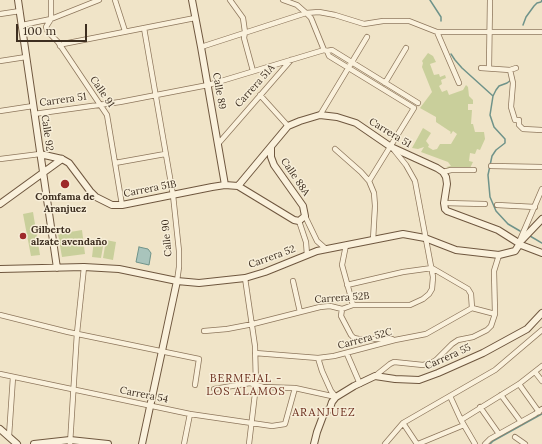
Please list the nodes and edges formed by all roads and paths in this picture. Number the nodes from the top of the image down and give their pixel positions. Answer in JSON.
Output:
{"nodes":[{"id":1,"x":18,"y":0,"type":"edge"},
{"id":2,"x":51,"y":0,"type":"edge"},
{"id":3,"x":99,"y":0,"type":"edge"},
{"id":4,"x":115,"y":0,"type":"edge"},
{"id":5,"x":192,"y":0,"type":"edge"},
{"id":6,"x":230,"y":0,"type":"edge"},
{"id":7,"x":283,"y":0,"type":"edge"},
{"id":8,"x":490,"y":0,"type":"edge"},
{"id":9,"x":20,"y":11,"type":"junction"},
{"id":10,"x":306,"y":13,"type":"junction"},
{"id":11,"x":0,"y":14,"type":"edge"},
{"id":12,"x":196,"y":18,"type":"junction"},
{"id":13,"x":51,"y":19,"type":"junction"},
{"id":14,"x":22,"y":25,"type":"junction"},
{"id":15,"x":144,"y":28,"type":"junction"},
{"id":16,"x":125,"y":31,"type":"junction"},
{"id":17,"x":489,"y":31,"type":"junction"},
{"id":18,"x":245,"y":32,"type":"junction"},
{"id":19,"x":437,"y":32,"type":"junction"},
{"id":20,"x":542,"y":32,"type":"edge"},
{"id":21,"x":367,"y":37,"type":"dead end"},
{"id":22,"x":60,"y":46,"type":"junction"},
{"id":23,"x":202,"y":47,"type":"junction"},
{"id":24,"x":406,"y":48,"type":"dead end"},
{"id":25,"x":326,"y":51,"type":"junction"},
{"id":26,"x":26,"y":57,"type":"junction"},
{"id":27,"x":291,"y":60,"type":"junction"},
{"id":28,"x":0,"y":61,"type":"edge"},
{"id":29,"x":351,"y":62,"type":"junction"},
{"id":30,"x":348,"y":67,"type":"junction"},
{"id":31,"x":481,"y":68,"type":"dead end"},
{"id":32,"x":489,"y":68,"type":"junction"},
{"id":33,"x":516,"y":68,"type":"dead end"},
{"id":34,"x":510,"y":70,"type":"junction"},
{"id":35,"x":253,"y":71,"type":"junction"},
{"id":36,"x":385,"y":83,"type":"junction"},
{"id":37,"x":459,"y":83,"type":"dead end"},
{"id":38,"x":208,"y":85,"type":"junction"},
{"id":39,"x":155,"y":95,"type":"junction"},
{"id":40,"x":260,"y":95,"type":"junction"},
{"id":41,"x":418,"y":103,"type":"dead end"},
{"id":42,"x":100,"y":105,"type":"junction"},
{"id":43,"x":33,"y":106,"type":"junction"},
{"id":44,"x":0,"y":110,"type":"edge"},
{"id":45,"x":34,"y":114,"type":"junction"},
{"id":46,"x":320,"y":115,"type":"junction"},
{"id":47,"x":288,"y":126,"type":"junction"},
{"id":48,"x":542,"y":130,"type":"edge"},
{"id":49,"x":39,"y":144,"type":"junction"},
{"id":50,"x":218,"y":144,"type":"junction"},
{"id":51,"x":391,"y":147,"type":"junction"},
{"id":52,"x":271,"y":148,"type":"junction"},
{"id":53,"x":335,"y":149,"type":"dead end"},
{"id":54,"x":40,"y":154,"type":"junction"},
{"id":55,"x":166,"y":154,"type":"junction"},
{"id":56,"x":51,"y":157,"type":"junction"},
{"id":57,"x":0,"y":159,"type":"edge"},
{"id":58,"x":62,"y":159,"type":"junction"},
{"id":59,"x":115,"y":163,"type":"junction"},
{"id":60,"x":493,"y":166,"type":"dead end"},
{"id":61,"x":542,"y":167,"type":"edge"},
{"id":62,"x":474,"y":170,"type":"dead end"},
{"id":63,"x":42,"y":172,"type":"junction"},
{"id":64,"x":443,"y":172,"type":"junction"},
{"id":65,"x":369,"y":181,"type":"junction"},
{"id":66,"x":226,"y":185,"type":"junction"},
{"id":67,"x":238,"y":186,"type":"junction"},
{"id":68,"x":542,"y":189,"type":"edge"},
{"id":69,"x":173,"y":195,"type":"junction"},
{"id":70,"x":444,"y":203,"type":"junction"},
{"id":71,"x":0,"y":204,"type":"edge"},
{"id":72,"x":485,"y":204,"type":"dead end"},
{"id":73,"x":122,"y":205,"type":"junction"},
{"id":74,"x":497,"y":205,"type":"dead end"},
{"id":75,"x":535,"y":206,"type":"junction"},
{"id":76,"x":305,"y":216,"type":"junction"},
{"id":77,"x":542,"y":219,"type":"edge"},
{"id":78,"x":299,"y":221,"type":"junction"},
{"id":79,"x":425,"y":238,"type":"junction"},
{"id":80,"x":373,"y":240,"type":"junction"},
{"id":81,"x":520,"y":243,"type":"junction"},
{"id":82,"x":346,"y":245,"type":"junction"},
{"id":83,"x":326,"y":249,"type":"junction"},
{"id":84,"x":542,"y":253,"type":"edge"},
{"id":85,"x":499,"y":254,"type":"junction"},
{"id":86,"x":307,"y":255,"type":"junction"},
{"id":87,"x":84,"y":267,"type":"junction"},
{"id":88,"x":57,"y":268,"type":"junction"},
{"id":89,"x":432,"y":268,"type":"junction"},
{"id":90,"x":0,"y":269,"type":"edge"},
{"id":91,"x":245,"y":278,"type":"junction"},
{"id":92,"x":177,"y":281,"type":"junction"},
{"id":93,"x":293,"y":281,"type":"dead end"},
{"id":94,"x":347,"y":285,"type":"junction"},
{"id":95,"x":353,"y":305,"type":"junction"},
{"id":96,"x":472,"y":308,"type":"junction"},
{"id":97,"x":342,"y":309,"type":"junction"},
{"id":98,"x":300,"y":312,"type":"junction"},
{"id":99,"x":542,"y":313,"type":"edge"},
{"id":100,"x":495,"y":314,"type":"junction"},
{"id":101,"x":0,"y":315,"type":"edge"},
{"id":102,"x":0,"y":321,"type":"edge"},
{"id":103,"x":253,"y":324,"type":"junction"},
{"id":104,"x":542,"y":330,"type":"edge"},
{"id":105,"x":204,"y":331,"type":"dead end"},
{"id":106,"x":76,"y":334,"type":"junction"},
{"id":107,"x":395,"y":340,"type":"junction"},
{"id":108,"x":162,"y":351,"type":"junction"},
{"id":109,"x":255,"y":353,"type":"junction"},
{"id":110,"x":347,"y":354,"type":"junction"},
{"id":111,"x":318,"y":358,"type":"junction"},
{"id":112,"x":542,"y":366,"type":"edge"},
{"id":113,"x":535,"y":372,"type":"junction"},
{"id":114,"x":0,"y":374,"type":"edge"},
{"id":115,"x":375,"y":376,"type":"junction"},
{"id":116,"x":13,"y":377,"type":"junction"},
{"id":117,"x":542,"y":381,"type":"edge"},
{"id":118,"x":360,"y":384,"type":"junction"},
{"id":119,"x":519,"y":384,"type":"junction"},
{"id":120,"x":195,"y":385,"type":"dead end"},
{"id":121,"x":256,"y":385,"type":"junction"},
{"id":122,"x":295,"y":388,"type":"junction"},
{"id":123,"x":214,"y":389,"type":"dead end"},
{"id":124,"x":73,"y":390,"type":"junction"},
{"id":125,"x":501,"y":395,"type":"junction"},
{"id":126,"x":450,"y":396,"type":"junction"},
{"id":127,"x":336,"y":397,"type":"junction"},
{"id":128,"x":150,"y":406,"type":"junction"},
{"id":129,"x":480,"y":407,"type":"junction"},
{"id":130,"x":540,"y":410,"type":"edge"},
{"id":131,"x":190,"y":414,"type":"junction"},
{"id":132,"x":461,"y":420,"type":"junction"},
{"id":133,"x":521,"y":422,"type":"junction"},
{"id":134,"x":251,"y":423,"type":"junction"},
{"id":135,"x":403,"y":423,"type":"junction"},
{"id":136,"x":464,"y":425,"type":"junction"},
{"id":137,"x":0,"y":429,"type":"edge"},
{"id":138,"x":0,"y":434,"type":"edge"},
{"id":139,"x":499,"y":434,"type":"junction"},
{"id":140,"x":9,"y":436,"type":"junction"},
{"id":141,"x":515,"y":437,"type":"dead end"},
{"id":142,"x":70,"y":442,"type":"edge"},
{"id":143,"x":16,"y":444,"type":"edge"},
{"id":144,"x":34,"y":444,"type":"edge"},
{"id":145,"x":108,"y":444,"type":"edge"},
{"id":146,"x":142,"y":444,"type":"edge"},
{"id":147,"x":184,"y":444,"type":"edge"},
{"id":148,"x":249,"y":444,"type":"edge"},
{"id":149,"x":314,"y":444,"type":"edge"},
{"id":150,"x":385,"y":444,"type":"edge"},
{"id":151,"x":418,"y":444,"type":"edge"},
{"id":152,"x":475,"y":444,"type":"edge"},
{"id":153,"x":484,"y":444,"type":"edge"},
{"id":154,"x":525,"y":444,"type":"edge"}],
"edges":[{"from":1,"to":9,"type":"street","name":"Calle 92"},
{"from":2,"to":13,"type":"street","name":"Calle 91"},
{"from":3,"to":13,"type":"street"},
{"from":4,"to":16,"type":"street"},
{"from":5,"to":12,"type":"street","name":"Calle 89"},
{"from":6,"to":18,"type":"street"},
{"from":7,"to":10,"type":"street"},
{"from":8,"to":17,"type":"street"},
{"from":9,"to":11,"type":"street"},
{"from":9,"to":14,"type":"street","name":"Calle 92"},
{"from":10,"to":18,"type":"street"},
{"from":10,"to":19,"type":"street"},
{"from":10,"to":25,"type":"street"},
{"from":12,"to":15,"type":"street"},
{"from":12,"to":23,"type":"street","name":"Calle 89"},
{"from":13,"to":14,"type":"street"},
{"from":13,"to":22,"type":"street","name":"Calle 91"},
{"from":14,"to":26,"type":"street","name":"Calle 92"},
{"from":15,"to":16,"type":"street"},
{"from":15,"to":39,"type":"street","name":"Calle 90"},
{"from":16,"to":22,"type":"street"},
{"from":17,"to":19,"type":"street"},
{"from":17,"to":20,"type":"street"},
{"from":17,"to":32,"type":"street"},
{"from":18,"to":23,"type":"street"},
{"from":18,"to":35,"type":"street"},
{"from":19,"to":37,"type":"street"},
{"from":21,"to":29,"type":"street"},
{"from":22,"to":42,"type":"street","name":"Calle 91"},
{"from":23,"to":38,"type":"street","name":"Calle 89"},
{"from":24,"to":36,"type":"street"},
{"from":25,"to":27,"type":"street","name":"Carrera 51"},
{"from":25,"to":29,"type":"street"},
{"from":25,"to":30,"type":"street"},
{"from":26,"to":28,"type":"street"},
{"from":26,"to":43,"type":"street","name":"Calle 92"},
{"from":27,"to":35,"type":"street","name":"Carrera 51"},
{"from":27,"to":40,"type":"street","name":"Carrera 51A"},
{"from":29,"to":30,"type":"street"},
{"from":29,"to":36,"type":"street"},
{"from":30,"to":46,"type":"street"},
{"from":30,"to":51,"type":"street"},
{"from":31,"to":32,"type":"street"},
{"from":32,"to":34,"type":"street"},
{"from":33,"to":34,"type":"street"},
{"from":34,"to":48,"type":"street"},
{"from":35,"to":38,"type":"street","name":"Carrera 51"},
{"from":36,"to":41,"type":"street"},
{"from":38,"to":39,"type":"street","name":"Carrera 51"},
{"from":38,"to":50,"type":"street","name":"Calle 89"},
{"from":39,"to":42,"type":"street","name":"Carrera 51"},
{"from":39,"to":55,"type":"street","name":"Calle 90"},
{"from":40,"to":47,"type":"street"},
{"from":40,"to":50,"type":"street","name":"Carrera 51A"},
{"from":42,"to":45,"type":"street","name":"Carrera 51"},
{"from":42,"to":59,"type":"street","name":"Calle 91"},
{"from":43,"to":44,"type":"street","name":"Carrera 51"},
{"from":43,"to":45,"type":"street","name":"Calle 92"},
{"from":45,"to":49,"type":"street","name":"Calle 92"},
{"from":46,"to":47,"type":"street","name":"Carrera 51"},
{"from":46,"to":51,"type":"street","name":"Carrera 51"},
{"from":47,"to":52,"type":"street"},
{"from":49,"to":54,"type":"street","name":"Calle 92"},
{"from":49,"to":56,"type":"street"},
{"from":50,"to":66,"type":"street","name":"Calle 89"},
{"from":51,"to":64,"type":"street","name":"Carrera 51"},
{"from":51,"to":65,"type":"street"},
{"from":51,"to":79,"type":"street","name":"Carrera 52B"},
{"from":52,"to":67,"type":"street"},
{"from":52,"to":76,"type":"street","name":"Calle 88A"},
{"from":53,"to":65,"type":"street"},
{"from":54,"to":56,"type":"street"},
{"from":54,"to":57,"type":"street"},
{"from":54,"to":63,"type":"street","name":"Calle 92"},
{"from":55,"to":59,"type":"street"},
{"from":55,"to":69,"type":"street","name":"Calle 90"},
{"from":56,"to":58,"type":"street"},
{"from":58,"to":63,"type":"street"},
{"from":58,"to":73,"type":"street","name":"Carrera 51B"},
{"from":59,"to":73,"type":"street","name":"Calle 91"},
{"from":60,"to":61,"type":"street"},
{"from":62,"to":64,"type":"street"},
{"from":63,"to":71,"type":"street"},
{"from":63,"to":88,"type":"street","name":"Calle 92"},
{"from":64,"to":70,"type":"street"},
{"from":65,"to":80,"type":"street"},
{"from":66,"to":67,"type":"street","name":"Carrera 51B"},
{"from":66,"to":69,"type":"street","name":"Carrera 51B"},
{"from":67,"to":78,"type":"street"},
{"from":68,"to":75,"type":"street"},
{"from":69,"to":73,"type":"street","name":"Carrera 51B"},
{"from":69,"to":92,"type":"street","name":"Calle 90"},
{"from":70,"to":72,"type":"street"},
{"from":70,"to":81,"type":"street"},
{"from":74,"to":75,"type":"street"},
{"from":75,"to":81,"type":"street"},
{"from":76,"to":78,"type":"street"},
{"from":76,"to":83,"type":"street","name":"Calle 88A"},
{"from":77,"to":81,"type":"street"},
{"from":78,"to":86,"type":"street"},
{"from":79,"to":80,"type":"street","name":"Carrera 52"},
{"from":79,"to":85,"type":"street","name":"Carrera 52"},
{"from":79,"to":89,"type":"street","name":"Carrera 52B"},
{"from":80,"to":82,"type":"street","name":"Carrera 52"},
{"from":81,"to":84,"type":"street"},
{"from":81,"to":85,"type":"street","name":"Carrera 52"},
{"from":82,"to":83,"type":"street","name":"Carrera 52"},
{"from":82,"to":94,"type":"street"},
{"from":83,"to":86,"type":"street","name":"Carrera 52"},
{"from":85,"to":100,"type":"street"},
{"from":86,"to":91,"type":"street","name":"Carrera 52"},
{"from":87,"to":88,"type":"street","name":"Carrera 52"},
{"from":87,"to":92,"type":"street","name":"Carrera 52"},
{"from":87,"to":106,"type":"street"},
{"from":88,"to":90,"type":"street","name":"Carrera 52"},
{"from":89,"to":94,"type":"street"},
{"from":89,"to":95,"type":"street","name":"Carrera 52B"},
{"from":89,"to":96,"type":"street"},
{"from":91,"to":92,"type":"street","name":"Carrera 52"},
{"from":91,"to":103,"type":"street"},
{"from":92,"to":108,"type":"street","name":"Calle 90"},
{"from":93,"to":98,"type":"street"},
{"from":94,"to":95,"type":"street"},
{"from":95,"to":97,"type":"street","name":"Carrera 52B"},
{"from":96,"to":100,"type":"street"},
{"from":96,"to":107,"type":"street","name":"Carrera 52C"},
{"from":97,"to":98,"type":"street","name":"Carrera 52B"},
{"from":97,"to":107,"type":"street"},
{"from":98,"to":103,"type":"street","name":"Carrera 52B"},
{"from":99,"to":115,"type":"street","name":"Carrera 55"},
{"from":100,"to":115,"type":"street"},
{"from":101,"to":102,"type":"street"},
{"from":101,"to":106,"type":"street"},
{"from":103,"to":105,"type":"street","name":"Carrera 52B"},
{"from":103,"to":109,"type":"street"},
{"from":104,"to":126,"type":"street"},
{"from":106,"to":108,"type":"street"},
{"from":106,"to":124,"type":"street"},
{"from":107,"to":110,"type":"street","name":"Carrera 52C"},
{"from":108,"to":120,"type":"street"},
{"from":108,"to":128,"type":"street","name":"Calle 90"},
{"from":109,"to":111,"type":"street","name":"Carrera 52C"},
{"from":109,"to":121,"type":"street"},
{"from":110,"to":111,"type":"street","name":"Carrera 52C"},
{"from":110,"to":118,"type":"street"},
{"from":111,"to":127,"type":"street"},
{"from":112,"to":113,"type":"street"},
{"from":113,"to":117,"type":"street"},
{"from":113,"to":119,"type":"street"},
{"from":114,"to":116,"type":"street","name":"Carrera 54"},
{"from":115,"to":118,"type":"street"},
{"from":116,"to":124,"type":"street","name":"Carrera 54"},
{"from":116,"to":140,"type":"street"},
{"from":118,"to":127,"type":"street"},
{"from":119,"to":125,"type":"street"},
{"from":119,"to":130,"type":"street"},
{"from":121,"to":122,"type":"street"},
{"from":121,"to":123,"type":"street"},
{"from":121,"to":134,"type":"street"},
{"from":122,"to":127,"type":"street"},
{"from":122,"to":134,"type":"street","name":"Carrera 54"},
{"from":124,"to":128,"type":"street","name":"Carrera 54"},
{"from":124,"to":142,"type":"street"},
{"from":125,"to":129,"type":"street"},
{"from":125,"to":133,"type":"street"},
{"from":126,"to":132,"type":"street"},
{"from":126,"to":135,"type":"street"},
{"from":127,"to":149,"type":"street"},
{"from":128,"to":131,"type":"street","name":"Carrera 54"},
{"from":128,"to":146,"type":"street","name":"Calle 90"},
{"from":129,"to":132,"type":"street"},
{"from":129,"to":139,"type":"street"},
{"from":130,"to":133,"type":"street"},
{"from":131,"to":134,"type":"street","name":"Carrera 54"},
{"from":131,"to":147,"type":"street"},
{"from":132,"to":136,"type":"street"},
{"from":133,"to":139,"type":"street"},
{"from":134,"to":148,"type":"street"},
{"from":135,"to":150,"type":"street"},
{"from":135,"to":151,"type":"street"},
{"from":136,"to":151,"type":"street"},
{"from":136,"to":152,"type":"street"},
{"from":137,"to":140,"type":"street"},
{"from":138,"to":143,"type":"street"},
{"from":139,"to":153,"type":"street"},
{"from":140,"to":143,"type":"street"},
{"from":141,"to":154,"type":"street"},
{"from":142,"to":144,"type":"street"},
{"from":142,"to":145,"type":"street"}]}
